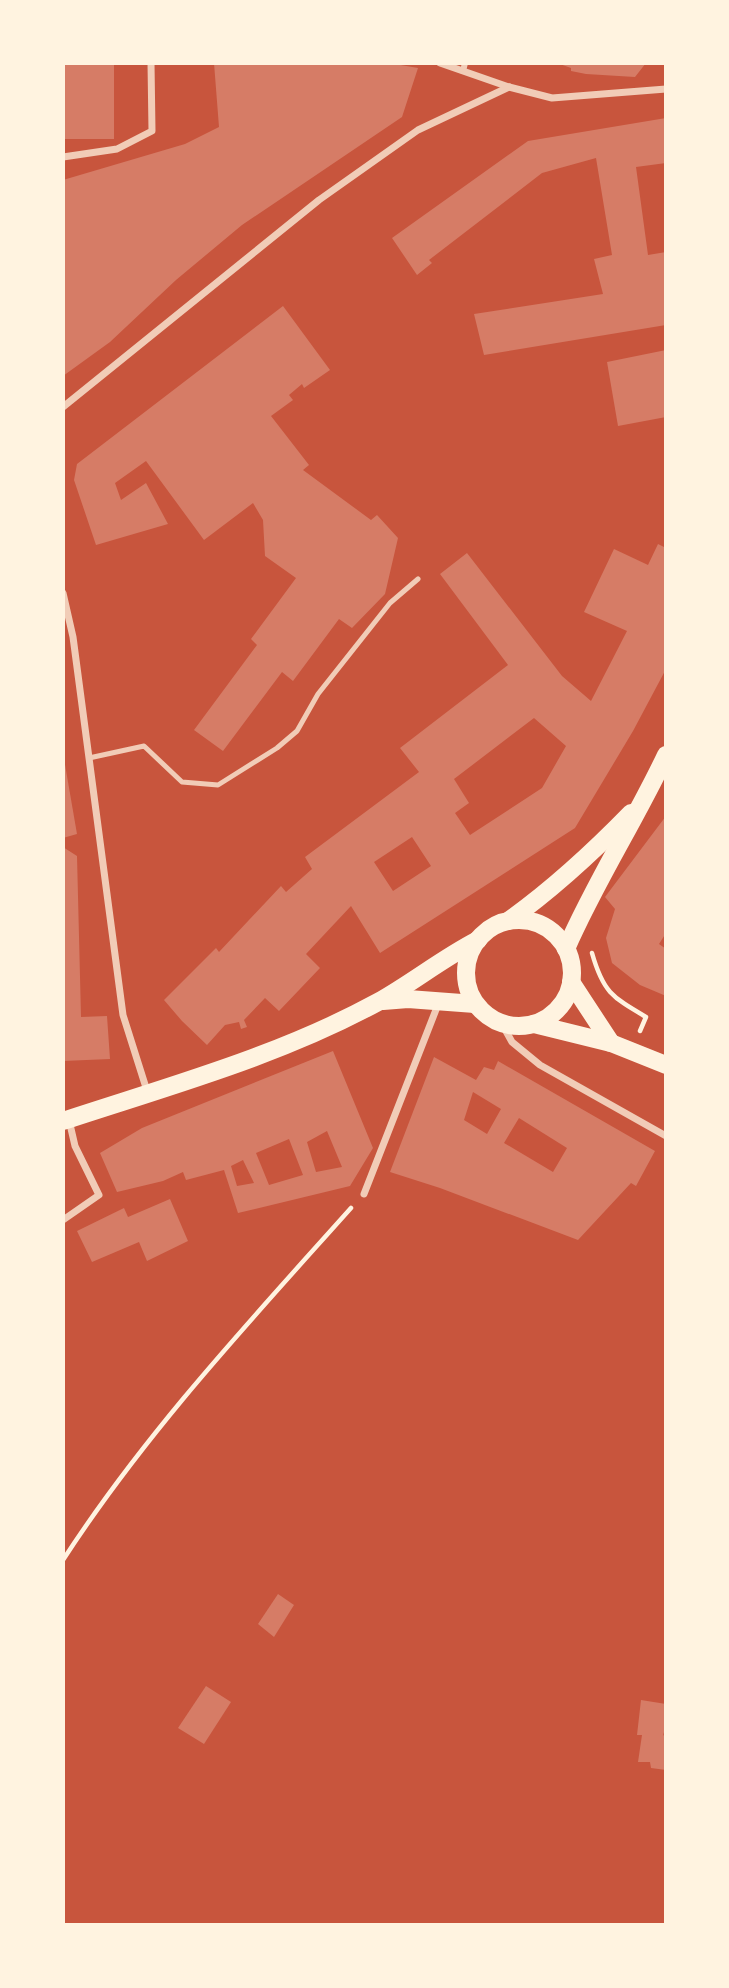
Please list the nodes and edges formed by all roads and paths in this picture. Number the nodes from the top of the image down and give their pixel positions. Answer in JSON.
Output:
{"nodes":[{"id":1,"x":151,"y":63,"type":"edge"},
{"id":2,"x":440,"y":63,"type":"edge"},
{"id":3,"x":464,"y":67,"type":"edge"},
{"id":4,"x":509,"y":87,"type":"junction"},
{"id":5,"x":666,"y":89,"type":"edge"},
{"id":6,"x":63,"y":157,"type":"edge"},
{"id":7,"x":63,"y":407,"type":"edge"},
{"id":8,"x":418,"y":579,"type":"dead end"},
{"id":9,"x":63,"y":593,"type":"edge"},
{"id":10,"x":73,"y":637,"type":"junction"},
{"id":11,"x":63,"y":640,"type":"edge"},
{"id":12,"x":666,"y":755,"type":"edge"},
{"id":13,"x":89,"y":758,"type":"junction"},
{"id":14,"x":646,"y":798,"type":"junction"},
{"id":15,"x":508,"y":921,"type":"junction"},
{"id":16,"x":478,"y":940,"type":"junction"},
{"id":17,"x":566,"y":949,"type":"junction"},
{"id":18,"x":591,"y":949,"type":"dead end"},
{"id":19,"x":571,"y":982,"type":"junction"},
{"id":20,"x":379,"y":1001,"type":"junction"},
{"id":21,"x":439,"y":1001,"type":"junction"},
{"id":22,"x":475,"y":1004,"type":"junction"},
{"id":23,"x":502,"y":1024,"type":"junction"},
{"id":24,"x":534,"y":1024,"type":"junction"},
{"id":25,"x":611,"y":1043,"type":"junction"},
{"id":26,"x":632,"y":1051,"type":"junction"},
{"id":27,"x":666,"y":1065,"type":"edge"},
{"id":28,"x":149,"y":1094,"type":"junction"},
{"id":29,"x":66,"y":1120,"type":"edge"},
{"id":30,"x":666,"y":1136,"type":"edge"},
{"id":31,"x":364,"y":1194,"type":"joint"},
{"id":32,"x":63,"y":1220,"type":"edge"},
{"id":33,"x":63,"y":1560,"type":"edge"}],
"edges":[{"from":1,"to":6,"type":"street"},
{"from":2,"to":3,"type":"street"},
{"from":3,"to":4,"type":"street"},
{"from":4,"to":5,"type":"street"},
{"from":4,"to":7,"type":"street"},
{"from":8,"to":13,"type":"lane"},
{"from":9,"to":10,"type":"street"},
{"from":10,"to":11,"type":"street"},
{"from":10,"to":13,"type":"street"},
{"from":12,"to":14,"type":"main road"},
{"from":13,"to":28,"type":"street"},
{"from":14,"to":15,"type":"main road"},
{"from":14,"to":17,"type":"main road"},
{"from":15,"to":16,"type":"main road"},
{"from":15,"to":17,"type":"main road"},
{"from":16,"to":20,"type":"main road"},
{"from":16,"to":22,"type":"main road"},
{"from":17,"to":19,"type":"main road"},
{"from":18,"to":26,"type":"path"},
{"from":19,"to":24,"type":"main road"},
{"from":19,"to":25,"type":"main road"},
{"from":20,"to":21,"type":"main road"},
{"from":20,"to":28,"type":"main road"},
{"from":21,"to":22,"type":"main road"},
{"from":21,"to":31,"type":"street"},
{"from":22,"to":23,"type":"main road"},
{"from":23,"to":24,"type":"main road"},
{"from":23,"to":30,"type":"street"},
{"from":24,"to":25,"type":"main road"},
{"from":25,"to":26,"type":"main road"},
{"from":26,"to":27,"type":"main road"},
{"from":28,"to":29,"type":"main road"},
{"from":29,"to":32,"type":"street"},
{"from":31,"to":33,"type":"path"}]}
